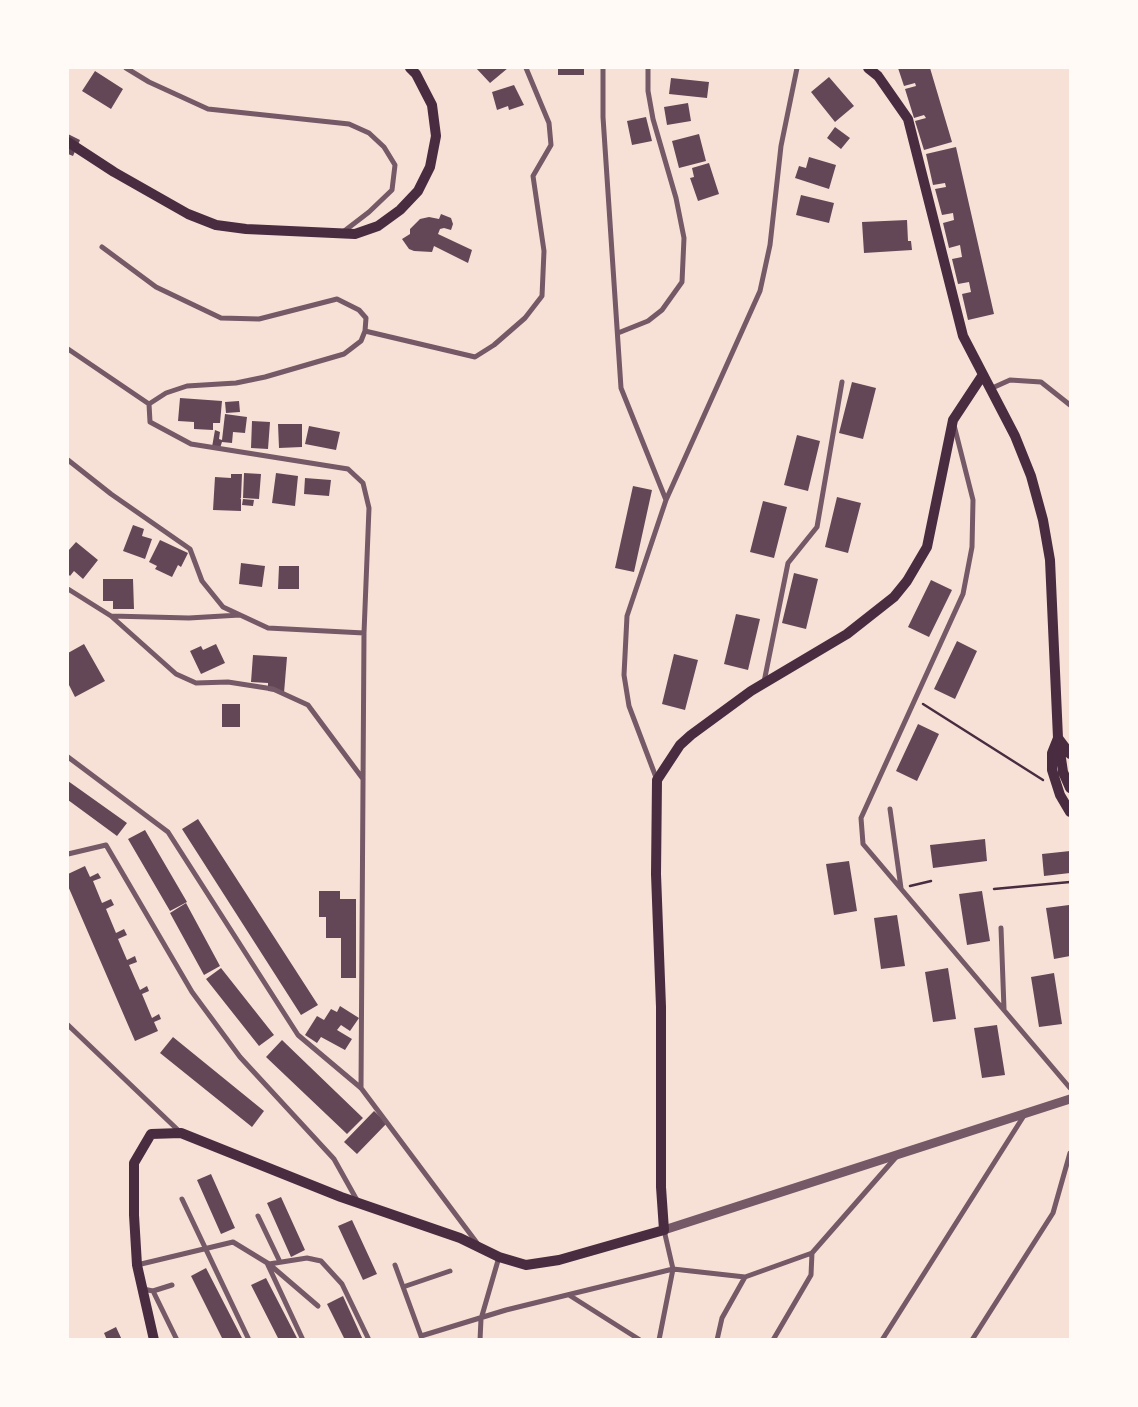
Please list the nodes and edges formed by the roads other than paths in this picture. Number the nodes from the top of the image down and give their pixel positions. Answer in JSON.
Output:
{"nodes":[{"id":1,"x":126,"y":68,"type":"edge"},
{"id":2,"x":410,"y":68,"type":"edge"},
{"id":3,"x":526,"y":68,"type":"edge"},
{"id":4,"x":603,"y":68,"type":"edge"},
{"id":5,"x":648,"y":68,"type":"edge"},
{"id":6,"x":797,"y":68,"type":"edge"},
{"id":7,"x":868,"y":68,"type":"edge"},
{"id":8,"x":68,"y":142,"type":"edge"},
{"id":9,"x":342,"y":233,"type":"junction"},
{"id":10,"x":102,"y":247,"type":"dead end"},
{"id":11,"x":365,"y":331,"type":"junction"},
{"id":12,"x":618,"y":333,"type":"junction"},
{"id":13,"x":68,"y":349,"type":"edge"},
{"id":14,"x":982,"y":376,"type":"junction"},
{"id":15,"x":842,"y":382,"type":"dead end"},
{"id":16,"x":990,"y":390,"type":"junction"},
{"id":17,"x":149,"y":404,"type":"junction"},
{"id":18,"x":1070,"y":405,"type":"edge"},
{"id":19,"x":953,"y":420,"type":"junction"},
{"id":20,"x":68,"y":460,"type":"edge"},
{"id":21,"x":666,"y":500,"type":"junction"},
{"id":22,"x":68,"y":589,"type":"edge"},
{"id":23,"x":240,"y":615,"type":"junction"},
{"id":24,"x":111,"y":616,"type":"junction"},
{"id":25,"x":364,"y":633,"type":"junction"},
{"id":26,"x":763,"y":684,"type":"junction"},
{"id":27,"x":1058,"y":738,"type":"junction"},
{"id":28,"x":1070,"y":754,"type":"edge"},
{"id":29,"x":68,"y":756,"type":"edge"},
{"id":30,"x":364,"y":779,"type":"junction"},
{"id":31,"x":657,"y":780,"type":"junction"},
{"id":32,"x":1070,"y":788,"type":"edge"},
{"id":33,"x":890,"y":809,"type":"dead end"},
{"id":34,"x":1070,"y":812,"type":"edge"},
{"id":35,"x":68,"y":854,"type":"edge"},
{"id":36,"x":901,"y":888,"type":"junction"},
{"id":37,"x":1001,"y":928,"type":"dead end"},
{"id":38,"x":1004,"y":1010,"type":"junction"},
{"id":39,"x":68,"y":1025,"type":"edge"},
{"id":40,"x":361,"y":1088,"type":"junction"},
{"id":41,"x":1070,"y":1088,"type":"edge"},
{"id":42,"x":1070,"y":1099,"type":"edge"},
{"id":43,"x":1027,"y":1112,"type":"junction"},
{"id":44,"x":181,"y":1133,"type":"junction"},
{"id":45,"x":899,"y":1153,"type":"junction"},
{"id":46,"x":1070,"y":1153,"type":"edge"},
{"id":47,"x":182,"y":1199,"type":"dead end"},
{"id":48,"x":358,"y":1202,"type":"junction"},
{"id":49,"x":258,"y":1216,"type":"dead end"},
{"id":50,"x":664,"y":1230,"type":"junction"},
{"id":51,"x":204,"y":1248,"type":"junction"},
{"id":52,"x":481,"y":1248,"type":"junction"},
{"id":53,"x":812,"y":1253,"type":"junction"},
{"id":54,"x":499,"y":1257,"type":"junction"},
{"id":55,"x":280,"y":1262,"type":"junction"},
{"id":56,"x":268,"y":1263,"type":"junction"},
{"id":57,"x":138,"y":1265,"type":"junction"},
{"id":58,"x":395,"y":1265,"type":"dead end"},
{"id":59,"x":673,"y":1269,"type":"junction"},
{"id":60,"x":450,"y":1271,"type":"dead end"},
{"id":61,"x":745,"y":1277,"type":"junction"},
{"id":62,"x":172,"y":1285,"type":"dead end"},
{"id":63,"x":403,"y":1287,"type":"junction"},
{"id":64,"x":148,"y":1290,"type":"junction"},
{"id":65,"x":569,"y":1295,"type":"junction"},
{"id":66,"x":318,"y":1306,"type":"dead end"},
{"id":67,"x":481,"y":1319,"type":"junction"},
{"id":68,"x":421,"y":1338,"type":"edge"},
{"id":69,"x":154,"y":1340,"type":"edge"},
{"id":70,"x":177,"y":1340,"type":"edge"},
{"id":71,"x":249,"y":1340,"type":"edge"},
{"id":72,"x":303,"y":1340,"type":"edge"},
{"id":73,"x":369,"y":1340,"type":"edge"},
{"id":74,"x":480,"y":1340,"type":"edge"},
{"id":75,"x":640,"y":1340,"type":"edge"},
{"id":76,"x":659,"y":1340,"type":"edge"},
{"id":77,"x":717,"y":1340,"type":"edge"},
{"id":78,"x":773,"y":1340,"type":"edge"},
{"id":79,"x":882,"y":1340,"type":"edge"},
{"id":80,"x":972,"y":1340,"type":"edge"}],
"edges":[{"from":1,"to":9,"type":"street"},
{"from":2,"to":9,"type":"main road"},
{"from":3,"to":11,"type":"street"},
{"from":4,"to":12,"type":"street"},
{"from":5,"to":12,"type":"street"},
{"from":6,"to":21,"type":"street"},
{"from":7,"to":14,"type":"main road"},
{"from":8,"to":9,"type":"main road"},
{"from":10,"to":11,"type":"street"},
{"from":11,"to":17,"type":"street"},
{"from":12,"to":21,"type":"street"},
{"from":13,"to":17,"type":"street"},
{"from":14,"to":16,"type":"main road"},
{"from":14,"to":19,"type":"main road"},
{"from":15,"to":26,"type":"street"},
{"from":16,"to":18,"type":"street"},
{"from":16,"to":27,"type":"main road"},
{"from":17,"to":25,"type":"street"},
{"from":19,"to":26,"type":"main road"},
{"from":19,"to":36,"type":"street"},
{"from":20,"to":23,"type":"street"},
{"from":21,"to":31,"type":"street"},
{"from":22,"to":24,"type":"street"},
{"from":23,"to":24,"type":"street"},
{"from":23,"to":25,"type":"street"},
{"from":24,"to":30,"type":"street"},
{"from":25,"to":30,"type":"street"},
{"from":26,"to":31,"type":"main road"},
{"from":27,"to":28,"type":"main road"},
{"from":27,"to":32,"type":"main road"},
{"from":27,"to":34,"type":"main road"},
{"from":29,"to":40,"type":"street"},
{"from":30,"to":40,"type":"street"},
{"from":31,"to":50,"type":"main road"},
{"from":33,"to":36,"type":"street"},
{"from":35,"to":48,"type":"street"},
{"from":36,"to":38,"type":"street"},
{"from":37,"to":38,"type":"street"},
{"from":38,"to":41,"type":"street"},
{"from":39,"to":44,"type":"street"},
{"from":40,"to":52,"type":"street"},
{"from":42,"to":43,"type":"street"},
{"from":43,"to":45,"type":"street"},
{"from":43,"to":79,"type":"street"},
{"from":44,"to":48,"type":"main road"},
{"from":44,"to":57,"type":"main road"},
{"from":45,"to":50,"type":"street"},
{"from":45,"to":53,"type":"street"},
{"from":46,"to":80,"type":"street"},
{"from":47,"to":51,"type":"street"},
{"from":48,"to":52,"type":"main road"},
{"from":49,"to":55,"type":"street"},
{"from":50,"to":54,"type":"main road"},
{"from":50,"to":59,"type":"street"},
{"from":51,"to":56,"type":"street"},
{"from":51,"to":57,"type":"street"},
{"from":51,"to":71,"type":"street"},
{"from":52,"to":54,"type":"main road"},
{"from":53,"to":61,"type":"street"},
{"from":53,"to":78,"type":"street"},
{"from":54,"to":67,"type":"street"},
{"from":55,"to":56,"type":"street"},
{"from":55,"to":73,"type":"street"},
{"from":56,"to":66,"type":"street"},
{"from":56,"to":72,"type":"street"},
{"from":57,"to":64,"type":"main road"},
{"from":58,"to":63,"type":"street"},
{"from":59,"to":61,"type":"street"},
{"from":59,"to":65,"type":"street"},
{"from":59,"to":76,"type":"street"},
{"from":60,"to":63,"type":"street"},
{"from":61,"to":77,"type":"street"},
{"from":62,"to":64,"type":"street"},
{"from":63,"to":68,"type":"street"},
{"from":64,"to":69,"type":"main road"},
{"from":64,"to":70,"type":"street"},
{"from":65,"to":67,"type":"street"},
{"from":65,"to":75,"type":"street"},
{"from":67,"to":68,"type":"street"},
{"from":67,"to":74,"type":"street"}]}
